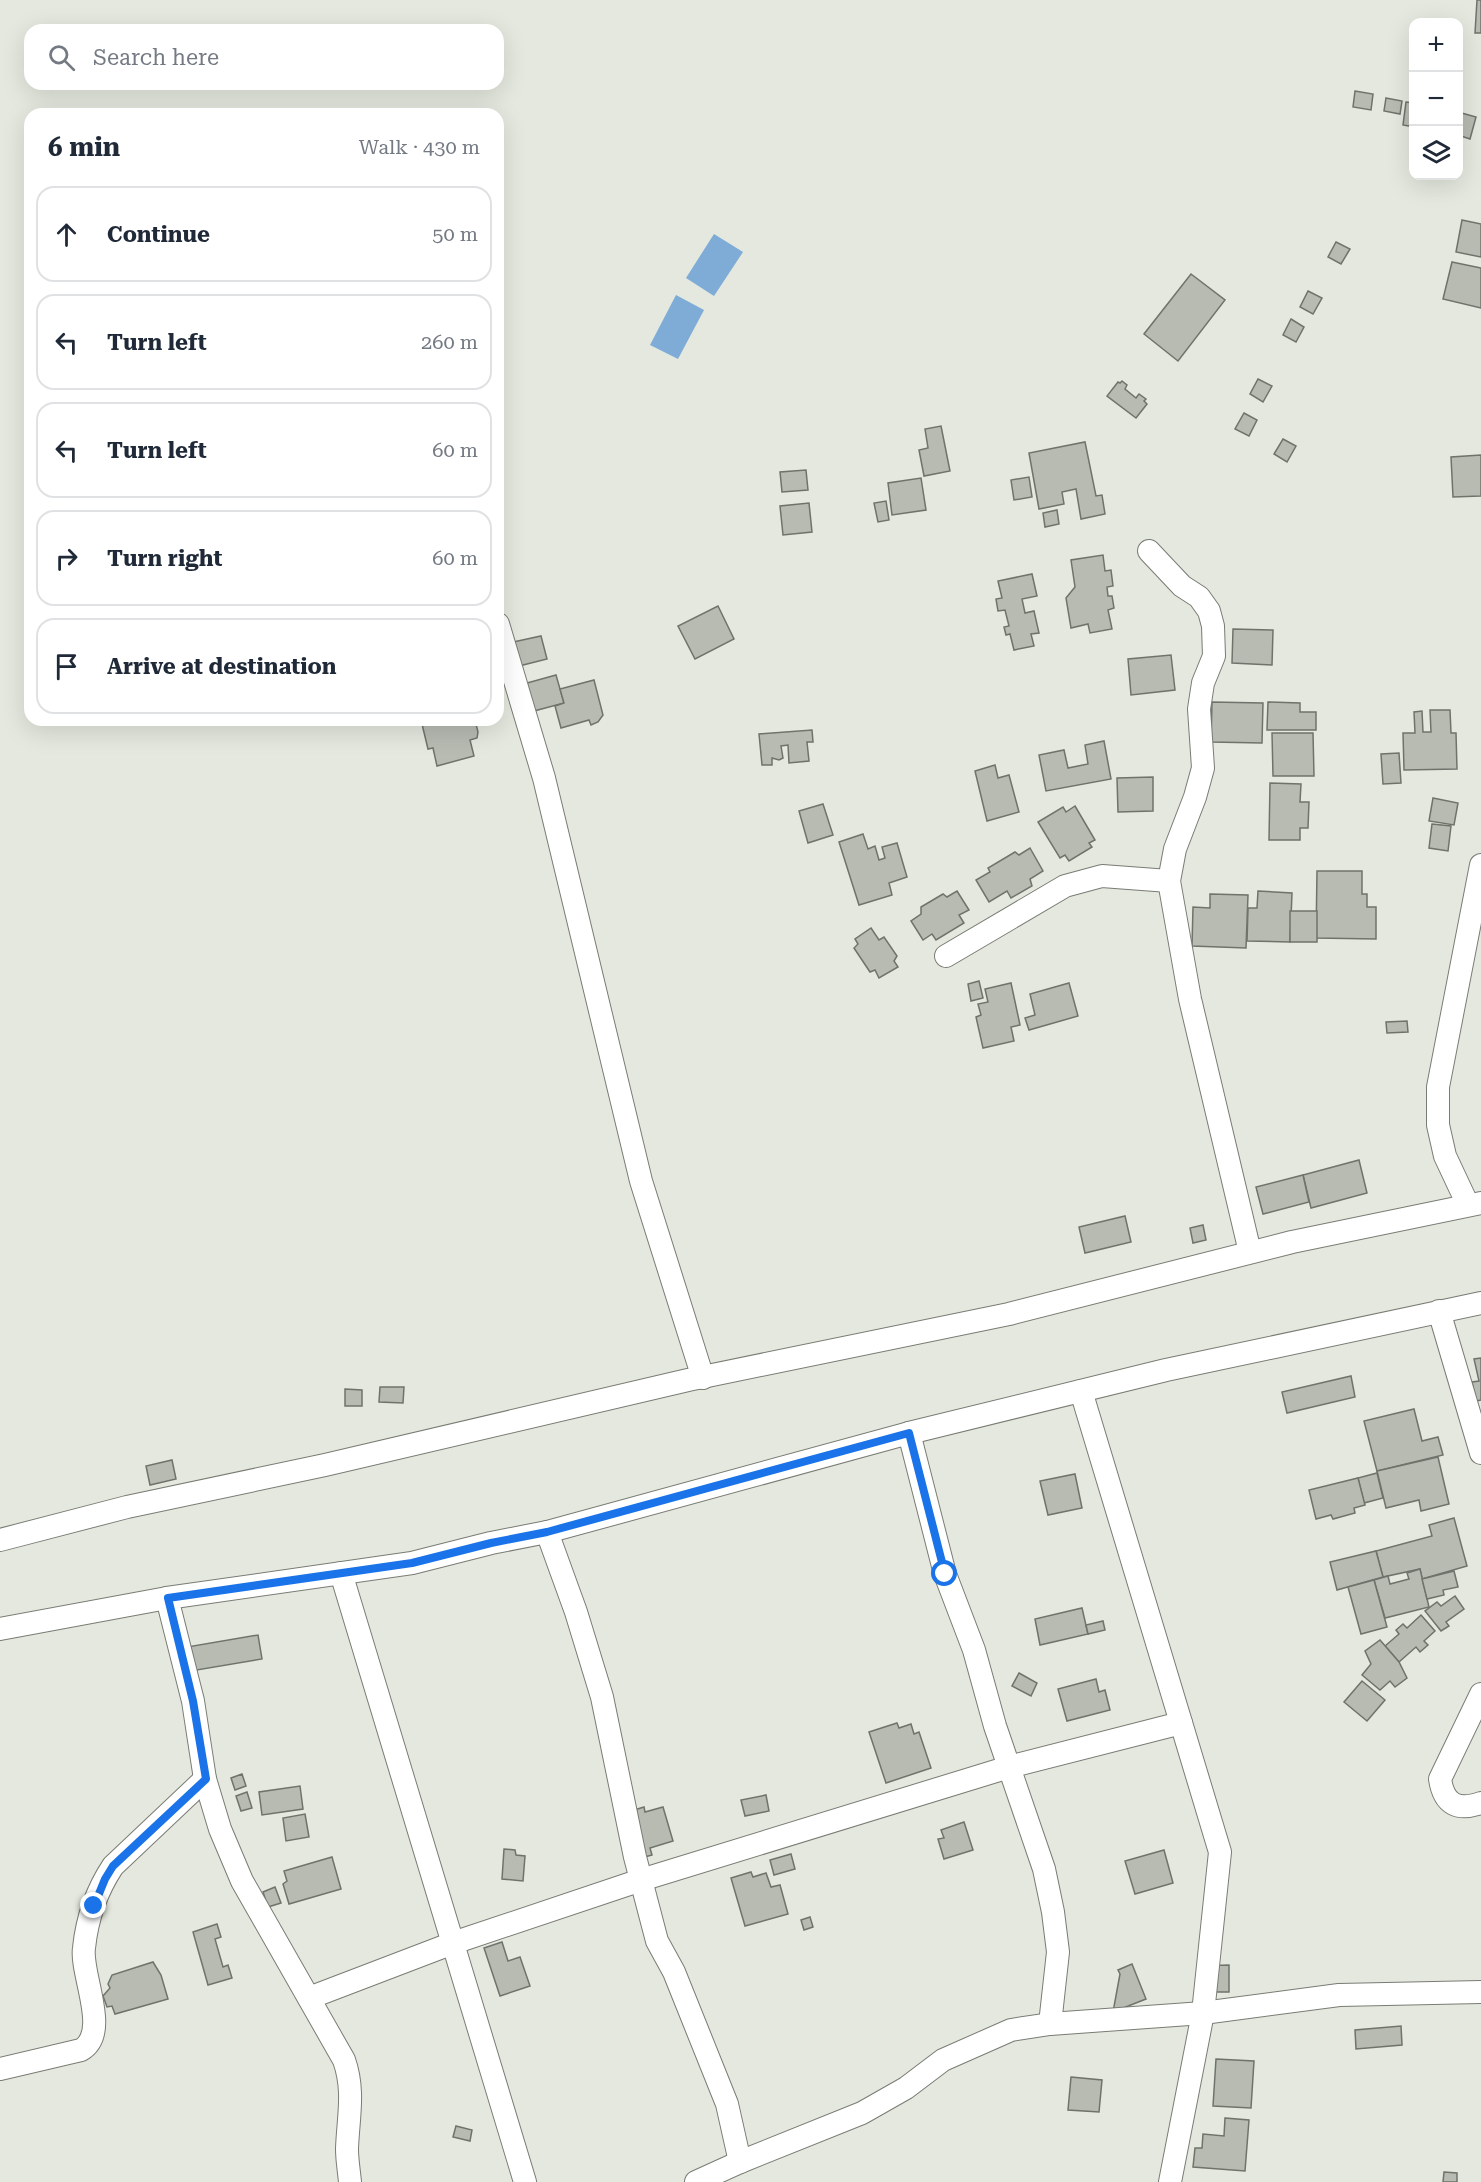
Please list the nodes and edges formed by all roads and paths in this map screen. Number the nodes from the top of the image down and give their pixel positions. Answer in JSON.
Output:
{"nodes":[{"id":1,"x":1149,"y":551,"type":"dead end"},
{"id":2,"x":504,"y":644,"type":"edge"},
{"id":3,"x":1481,"y":866,"type":"edge"},
{"id":4,"x":1169,"y":881,"type":"junction"},
{"id":5,"x":946,"y":956,"type":"dead end"},
{"id":6,"x":1474,"y":1204,"type":"edge"},
{"id":7,"x":1250,"y":1252,"type":"junction"},
{"id":8,"x":1481,"y":1303,"type":"edge"},
{"id":9,"x":1439,"y":1311,"type":"junction"},
{"id":10,"x":703,"y":1378,"type":"junction"},
{"id":11,"x":1081,"y":1391,"type":"junction"},
{"id":12,"x":909,"y":1433,"type":"junction"},
{"id":13,"x":1481,"y":1453,"type":"edge"},
{"id":14,"x":547,"y":1532,"type":"junction"},
{"id":15,"x":0,"y":1540,"type":"edge"},
{"id":16,"x":341,"y":1573,"type":"junction"},
{"id":17,"x":168,"y":1598,"type":"junction"},
{"id":18,"x":0,"y":1629,"type":"edge"},
{"id":19,"x":1481,"y":1694,"type":"edge"},
{"id":20,"x":1181,"y":1722,"type":"junction"},
{"id":21,"x":1009,"y":1767,"type":"junction"},
{"id":22,"x":206,"y":1779,"type":"junction"},
{"id":23,"x":1481,"y":1803,"type":"edge"},
{"id":24,"x":642,"y":1880,"type":"junction"},
{"id":25,"x":453,"y":1943,"type":"junction"},
{"id":26,"x":1481,"y":1992,"type":"edge"},
{"id":27,"x":309,"y":1998,"type":"junction"},
{"id":28,"x":1203,"y":2013,"type":"junction"},
{"id":29,"x":1050,"y":2024,"type":"junction"},
{"id":30,"x":0,"y":2069,"type":"edge"},
{"id":31,"x":740,"y":2162,"type":"junction"},
{"id":32,"x":350,"y":2182,"type":"edge"},
{"id":33,"x":525,"y":2182,"type":"edge"},
{"id":34,"x":696,"y":2182,"type":"edge"},
{"id":35,"x":1170,"y":2182,"type":"edge"}],
"edges":[{"from":1,"to":4,"type":"street"},
{"from":2,"to":10,"type":"street"},
{"from":3,"to":6,"type":"street"},
{"from":4,"to":5,"type":"street"},
{"from":4,"to":7,"type":"street"},
{"from":6,"to":7,"type":"street"},
{"from":7,"to":10,"type":"street"},
{"from":8,"to":9,"type":"street"},
{"from":9,"to":11,"type":"street"},
{"from":9,"to":13,"type":"street"},
{"from":10,"to":15,"type":"street"},
{"from":11,"to":12,"type":"street"},
{"from":11,"to":20,"type":"street"},
{"from":12,"to":14,"type":"street"},
{"from":12,"to":21,"type":"street"},
{"from":14,"to":16,"type":"street"},
{"from":14,"to":24,"type":"street"},
{"from":16,"to":17,"type":"street"},
{"from":16,"to":25,"type":"street"},
{"from":17,"to":18,"type":"street"},
{"from":17,"to":22,"type":"street"},
{"from":19,"to":23,"type":"street"},
{"from":20,"to":21,"type":"street"},
{"from":20,"to":28,"type":"street"},
{"from":21,"to":24,"type":"street"},
{"from":21,"to":29,"type":"street"},
{"from":22,"to":27,"type":"street"},
{"from":22,"to":30,"type":"street"},
{"from":24,"to":25,"type":"street"},
{"from":24,"to":31,"type":"street"},
{"from":25,"to":27,"type":"street"},
{"from":25,"to":33,"type":"street"},
{"from":26,"to":28,"type":"street"},
{"from":27,"to":32,"type":"street"},
{"from":28,"to":29,"type":"street"},
{"from":28,"to":35,"type":"street"},
{"from":29,"to":31,"type":"street"},
{"from":31,"to":34,"type":"street"}]}
